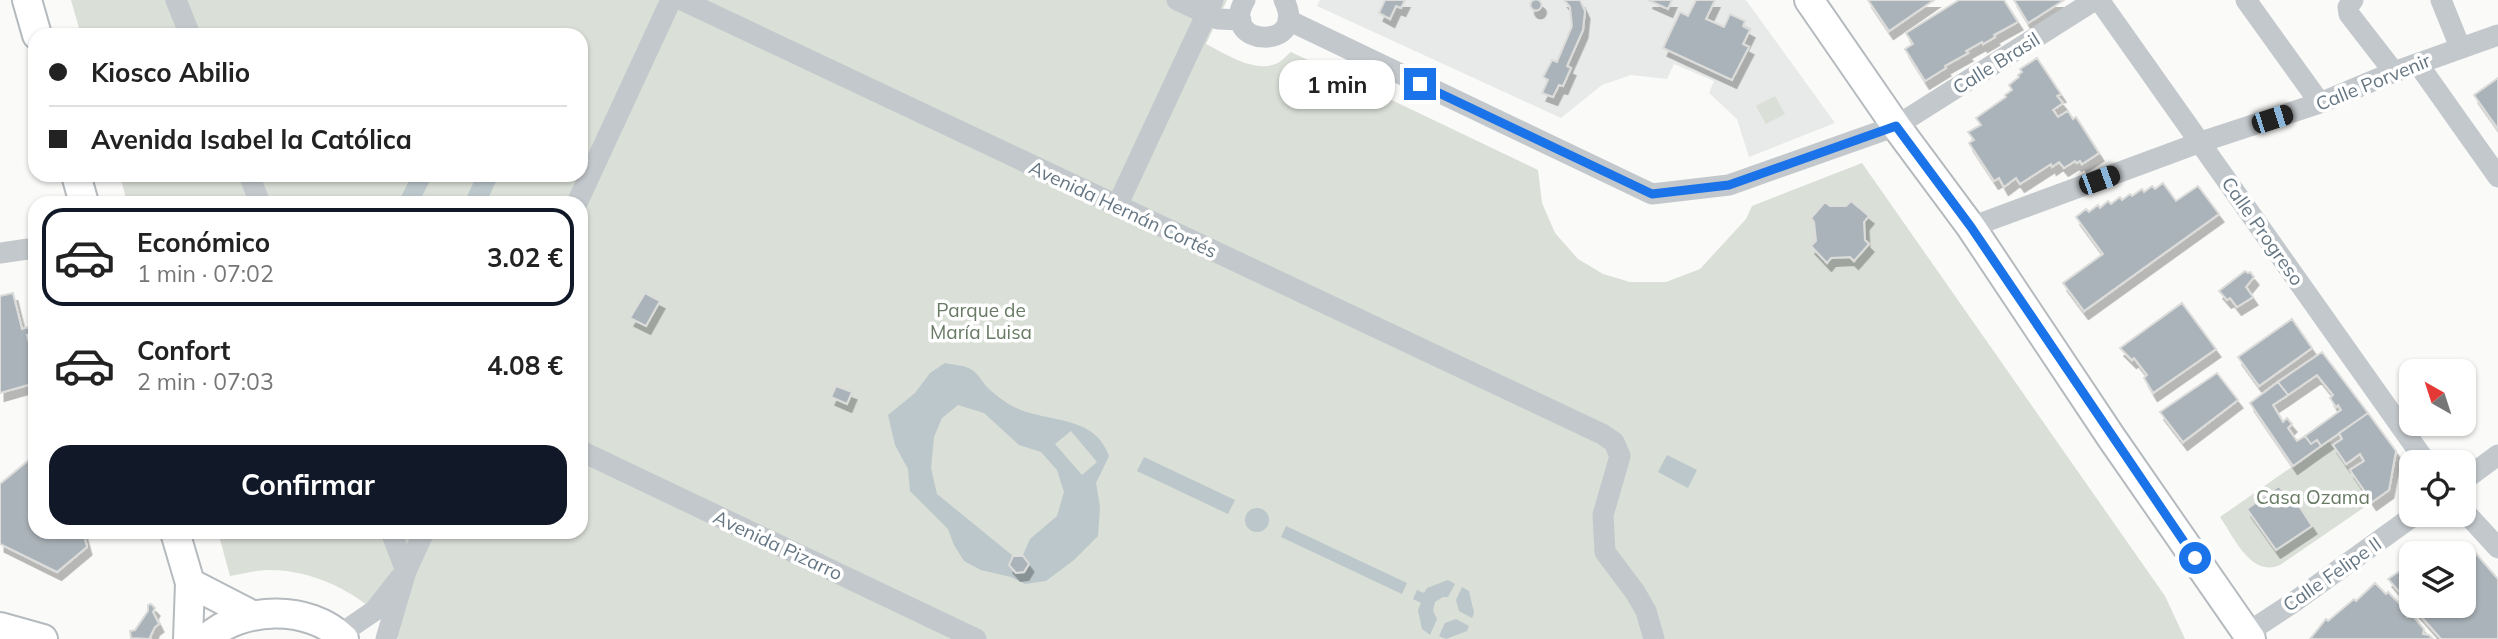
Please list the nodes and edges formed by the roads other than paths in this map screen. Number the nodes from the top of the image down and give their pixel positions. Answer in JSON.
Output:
{"nodes":[{"id":1,"x":27,"y":0,"type":"edge"},
{"id":2,"x":176,"y":0,"type":"edge"},
{"id":3,"x":671,"y":0,"type":"edge"},
{"id":4,"x":682,"y":0,"type":"edge"},
{"id":5,"x":1177,"y":0,"type":"edge"},
{"id":6,"x":1809,"y":0,"type":"edge"},
{"id":7,"x":2097,"y":0,"type":"edge"},
{"id":8,"x":2246,"y":0,"type":"edge"},
{"id":9,"x":2353,"y":0,"type":"edge"},
{"id":10,"x":2441,"y":0,"type":"edge"},
{"id":11,"x":1210,"y":7,"type":"edge"},
{"id":12,"x":1243,"y":10,"type":"edge"},
{"id":13,"x":1286,"y":10,"type":"edge"},
{"id":14,"x":35,"y":28,"type":"edge"},
{"id":15,"x":187,"y":28,"type":"edge"},
{"id":16,"x":2498,"y":35,"type":"edge"},
{"id":17,"x":2460,"y":47,"type":"junction"},
{"id":18,"x":2418,"y":64,"type":"junction"},
{"id":19,"x":2394,"y":72,"type":"junction"},
{"id":20,"x":2320,"y":103,"type":"junction"},
{"id":21,"x":1896,"y":126,"type":"junction"},
{"id":22,"x":2201,"y":142,"type":"junction"},
{"id":23,"x":2498,"y":177,"type":"edge"},
{"id":24,"x":588,"y":179,"type":"edge"},
{"id":25,"x":1117,"y":205,"type":"junction"},
{"id":26,"x":1971,"y":227,"type":"junction"},
{"id":27,"x":28,"y":249,"type":"edge"},
{"id":28,"x":0,"y":253,"type":"edge"},
{"id":29,"x":2418,"y":450,"type":"edge"},
{"id":30,"x":588,"y":454,"type":"edge"},
{"id":31,"x":2498,"y":455,"type":"edge"},
{"id":32,"x":2476,"y":471,"type":"edge"},
{"id":33,"x":2476,"y":524,"type":"edge"},
{"id":34,"x":2399,"y":526,"type":"edge"},
{"id":35,"x":177,"y":539,"type":"edge"},
{"id":36,"x":394,"y":539,"type":"edge"},
{"id":37,"x":421,"y":539,"type":"edge"},
{"id":38,"x":2498,"y":548,"type":"edge"},
{"id":39,"x":406,"y":571,"type":"junction"},
{"id":40,"x":190,"y":583,"type":"junction"},
{"id":41,"x":252,"y":615,"type":"junction"},
{"id":42,"x":0,"y":629,"type":"edge"},
{"id":43,"x":2249,"y":636,"type":"edge"},
{"id":44,"x":342,"y":637,"type":"edge"},
{"id":45,"x":13,"y":639,"type":"edge"},
{"id":46,"x":43,"y":639,"type":"edge"},
{"id":47,"x":188,"y":639,"type":"edge"},
{"id":48,"x":206,"y":639,"type":"edge"},
{"id":49,"x":386,"y":639,"type":"edge"},
{"id":50,"x":976,"y":639,"type":"edge"},
{"id":51,"x":1654,"y":639,"type":"edge"}],
"edges":[{"from":1,"to":14,"type":"main road"},
{"from":2,"to":15,"type":"street"},
{"from":3,"to":24,"type":"street"},
{"from":4,"to":25,"type":"street","name":"Avenida Hernán Cortés"},
{"from":5,"to":11,"type":"street"},
{"from":6,"to":21,"type":"main road"},
{"from":7,"to":21,"type":"street","name":"Calle Brasil"},
{"from":7,"to":22,"type":"street","name":"Calle Progreso"},
{"from":8,"to":20,"type":"street"},
{"from":9,"to":19,"type":"street"},
{"from":10,"to":17,"type":"street"},
{"from":11,"to":12,"type":"street"},
{"from":11,"to":25,"type":"street"},
{"from":12,"to":13,"type":"street"},
{"from":13,"to":21,"type":"street","name":"Calle Brasil"},
{"from":16,"to":17,"type":"street","name":"Calle Porvenir"},
{"from":17,"to":18,"type":"street","name":"Calle Porvenir"},
{"from":18,"to":19,"type":"street","name":"Calle Porvenir"},
{"from":18,"to":23,"type":"street"},
{"from":19,"to":20,"type":"street","name":"Calle Porvenir"},
{"from":20,"to":22,"type":"street","name":"Calle Porvenir"},
{"from":21,"to":26,"type":"main road"},
{"from":22,"to":26,"type":"street","name":"Calle Porvenir"},
{"from":22,"to":29,"type":"street","name":"Calle Progreso"},
{"from":25,"to":51,"type":"street","name":"Avenida Hernán Cortés"},
{"from":26,"to":43,"type":"main road"},
{"from":27,"to":28,"type":"street"},
{"from":30,"to":50,"type":"street","name":"Avenida Pizarro"},
{"from":31,"to":32,"type":"street"},
{"from":33,"to":38,"type":"street"},
{"from":34,"to":43,"type":"street","name":"Calle Felipe II"},
{"from":35,"to":40,"type":"main road"},
{"from":36,"to":39,"type":"street"},
{"from":37,"to":39,"type":"street"},
{"from":39,"to":44,"type":"street"},
{"from":39,"to":49,"type":"street"},
{"from":40,"to":41,"type":"main road"},
{"from":40,"to":47,"type":"main road"},
{"from":41,"to":44,"type":"main road"},
{"from":41,"to":48,"type":"main road"},
{"from":42,"to":45,"type":"main road"},
{"from":42,"to":46,"type":"main road"}]}
